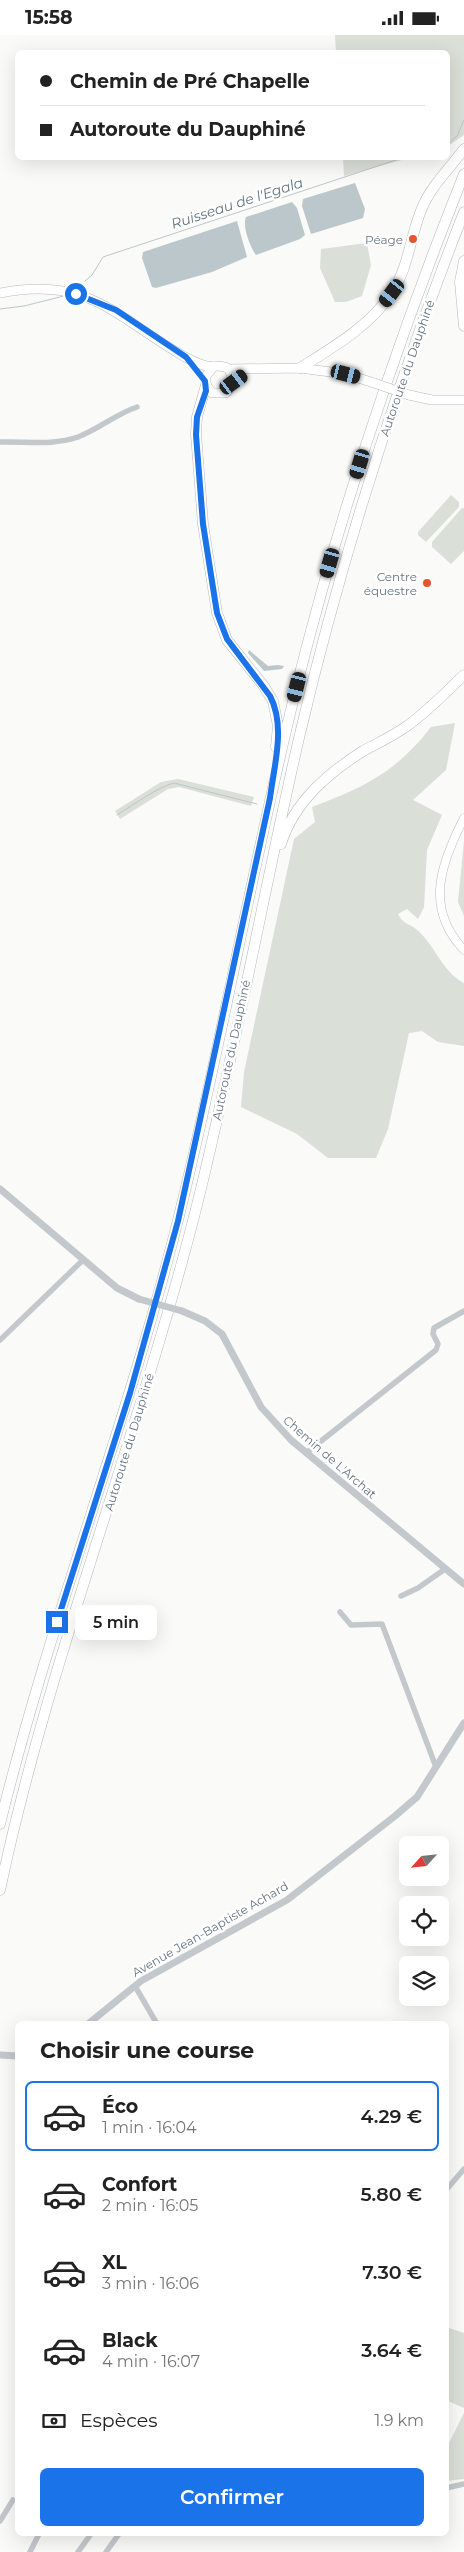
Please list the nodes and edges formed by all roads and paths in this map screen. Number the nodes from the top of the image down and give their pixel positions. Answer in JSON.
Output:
{"nodes":[{"id":1,"x":464,"y":149,"type":"edge"},
{"id":2,"x":464,"y":174,"type":"edge"},
{"id":3,"x":464,"y":212,"type":"edge"},
{"id":4,"x":464,"y":261,"type":"edge"},
{"id":5,"x":0,"y":293,"type":"edge"},
{"id":6,"x":464,"y":326,"type":"edge"},
{"id":7,"x":186,"y":357,"type":"junction"},
{"id":8,"x":214,"y":366,"type":"junction"},
{"id":9,"x":300,"y":368,"type":"junction"},
{"id":10,"x":229,"y":369,"type":"junction"},
{"id":11,"x":256,"y":369,"type":"junction"},
{"id":12,"x":234,"y":382,"type":"junction"},
{"id":13,"x":206,"y":383,"type":"junction"},
{"id":14,"x":464,"y":401,"type":"edge"},
{"id":15,"x":137,"y":407,"type":"dead end"},
{"id":16,"x":0,"y":442,"type":"edge"},
{"id":17,"x":464,"y":675,"type":"edge"},
{"id":18,"x":270,"y":798,"type":"junction"},
{"id":19,"x":464,"y":818,"type":"edge"},
{"id":20,"x":260,"y":917,"type":"junction"},
{"id":21,"x":464,"y":950,"type":"edge"},
{"id":22,"x":0,"y":1189,"type":"edge"},
{"id":23,"x":82,"y":1260,"type":"junction"},
{"id":24,"x":464,"y":1311,"type":"edge"},
{"id":25,"x":0,"y":1340,"type":"edge"},
{"id":26,"x":306,"y":1453,"type":"junction"},
{"id":27,"x":446,"y":1569,"type":"junction"},
{"id":28,"x":464,"y":1584,"type":"edge"},
{"id":29,"x":402,"y":1596,"type":"dead end"},
{"id":30,"x":340,"y":1612,"type":"dead end"},
{"id":31,"x":464,"y":1724,"type":"edge"},
{"id":32,"x":436,"y":1767,"type":"junction"},
{"id":33,"x":0,"y":1824,"type":"edge"},
{"id":34,"x":0,"y":1890,"type":"edge"},
{"id":35,"x":134,"y":1986,"type":"junction"},
{"id":36,"x":92,"y":2021,"type":"edge"},
{"id":37,"x":155,"y":2021,"type":"edge"},
{"id":38,"x":0,"y":2055,"type":"edge"},
{"id":39,"x":15,"y":2056,"type":"edge"},
{"id":40,"x":464,"y":2169,"type":"edge"},
{"id":41,"x":449,"y":2186,"type":"edge"},
{"id":42,"x":464,"y":2484,"type":"edge"},
{"id":43,"x":449,"y":2487,"type":"edge"},
{"id":44,"x":13,"y":2500,"type":"dead end"},
{"id":45,"x":0,"y":2521,"type":"edge"},
{"id":46,"x":39,"y":2536,"type":"edge"},
{"id":47,"x":90,"y":2536,"type":"edge"},
{"id":48,"x":118,"y":2536,"type":"edge"},
{"id":49,"x":30,"y":2552,"type":"edge"},
{"id":50,"x":78,"y":2552,"type":"edge"},
{"id":51,"x":106,"y":2552,"type":"edge"}],
"edges":[{"from":1,"to":9,"type":"highway"},
{"from":2,"to":18,"type":"highway","name":"Autoroute du Dauphiné"},
{"from":3,"to":20,"type":"highway","name":"Autoroute du Dauphiné"},
{"from":4,"to":6,"type":"highway"},
{"from":5,"to":7,"type":"main road"},
{"from":7,"to":8,"type":"main road"},
{"from":7,"to":13,"type":"main road"},
{"from":8,"to":10,"type":"main road"},
{"from":8,"to":13,"type":"main road"},
{"from":9,"to":11,"type":"main road"},
{"from":9,"to":14,"type":"main road","bridge":true},
{"from":10,"to":11,"type":"main road"},
{"from":10,"to":12,"type":"main road"},
{"from":11,"to":12,"type":"main road"},
{"from":12,"to":13,"type":"main road"},
{"from":13,"to":18,"type":"highway"},
{"from":15,"to":16,"type":"street"},
{"from":17,"to":20,"type":"highway"},
{"from":18,"to":33,"type":"highway","name":"Autoroute du Dauphiné"},
{"from":19,"to":21,"type":"main road"},
{"from":20,"to":34,"type":"highway","name":"Autoroute du Dauphiné"},
{"from":22,"to":23,"type":"street","name":"Chemin de L'Archat"},
{"from":23,"to":25,"type":"street"},
{"from":23,"to":26,"type":"street","name":"Chemin de L'Archat","bridge":true},
{"from":24,"to":26,"type":"street"},
{"from":26,"to":27,"type":"street","name":"Chemin de L'Archat"},
{"from":27,"to":28,"type":"street","name":"Chemin de L'Archat"},
{"from":27,"to":29,"type":"street"},
{"from":30,"to":32,"type":"street"},
{"from":31,"to":32,"type":"street","name":"Avenue Jean-Baptiste Achard"},
{"from":32,"to":35,"type":"street","name":"Avenue Jean-Baptiste Achard"},
{"from":35,"to":36,"type":"street","name":"Avenue Jean-Baptiste Achard"},
{"from":35,"to":37,"type":"street"},
{"from":38,"to":39,"type":"street"},
{"from":40,"to":41,"type":"street"},
{"from":42,"to":43,"type":"street"},
{"from":44,"to":45,"type":"street"},
{"from":46,"to":49,"type":"street"},
{"from":47,"to":50,"type":"street"},
{"from":48,"to":51,"type":"street"}]}
